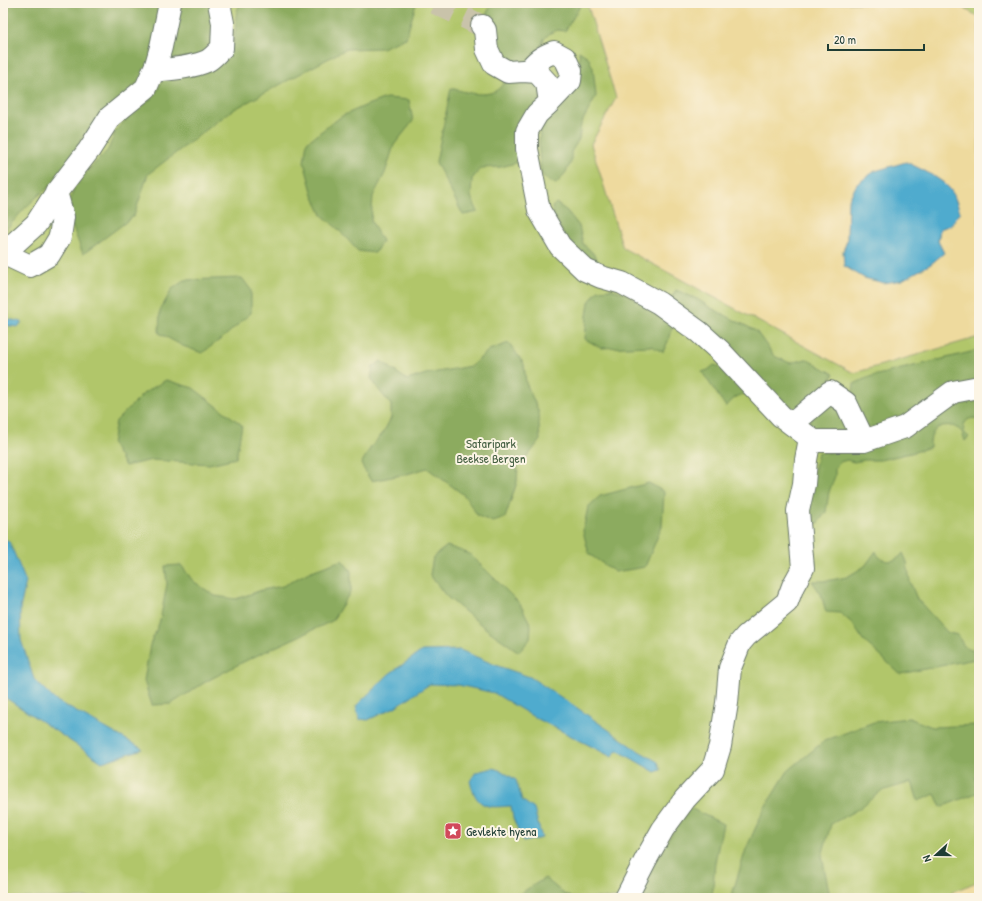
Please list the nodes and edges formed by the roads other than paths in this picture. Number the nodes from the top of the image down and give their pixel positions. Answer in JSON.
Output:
{"nodes":[{"id":1,"x":170,"y":3,"type":"edge"},
{"id":2,"x":219,"y":3,"type":"edge"},
{"id":3,"x":482,"y":26,"type":"dead end"},
{"id":4,"x":153,"y":71,"type":"junction"},
{"id":5,"x":528,"y":71,"type":"junction"},
{"id":6,"x":550,"y":102,"type":"junction"},
{"id":7,"x":56,"y":192,"type":"junction"},
{"id":8,"x":4,"y":252,"type":"edge"},
{"id":9,"x":979,"y":387,"type":"edge"},
{"id":10,"x":792,"y":424,"type":"junction"},
{"id":11,"x":810,"y":438,"type":"junction"},
{"id":12,"x":864,"y":441,"type":"junction"},
{"id":13,"x":626,"y":898,"type":"edge"}],
"edges":[{"from":1,"to":4,"type":"street"},
{"from":2,"to":4,"type":"street"},
{"from":3,"to":5,"type":"street"},
{"from":4,"to":7,"type":"street"},
{"from":5,"to":6,"type":"street"},
{"from":5,"to":6,"type":"street"},
{"from":6,"to":10,"type":"street"},
{"from":7,"to":8,"type":"street"},
{"from":7,"to":8,"type":"street"},
{"from":9,"to":12,"type":"street"},
{"from":10,"to":11,"type":"street"},
{"from":10,"to":12,"type":"street"},
{"from":11,"to":12,"type":"street"},
{"from":11,"to":13,"type":"street"}]}
